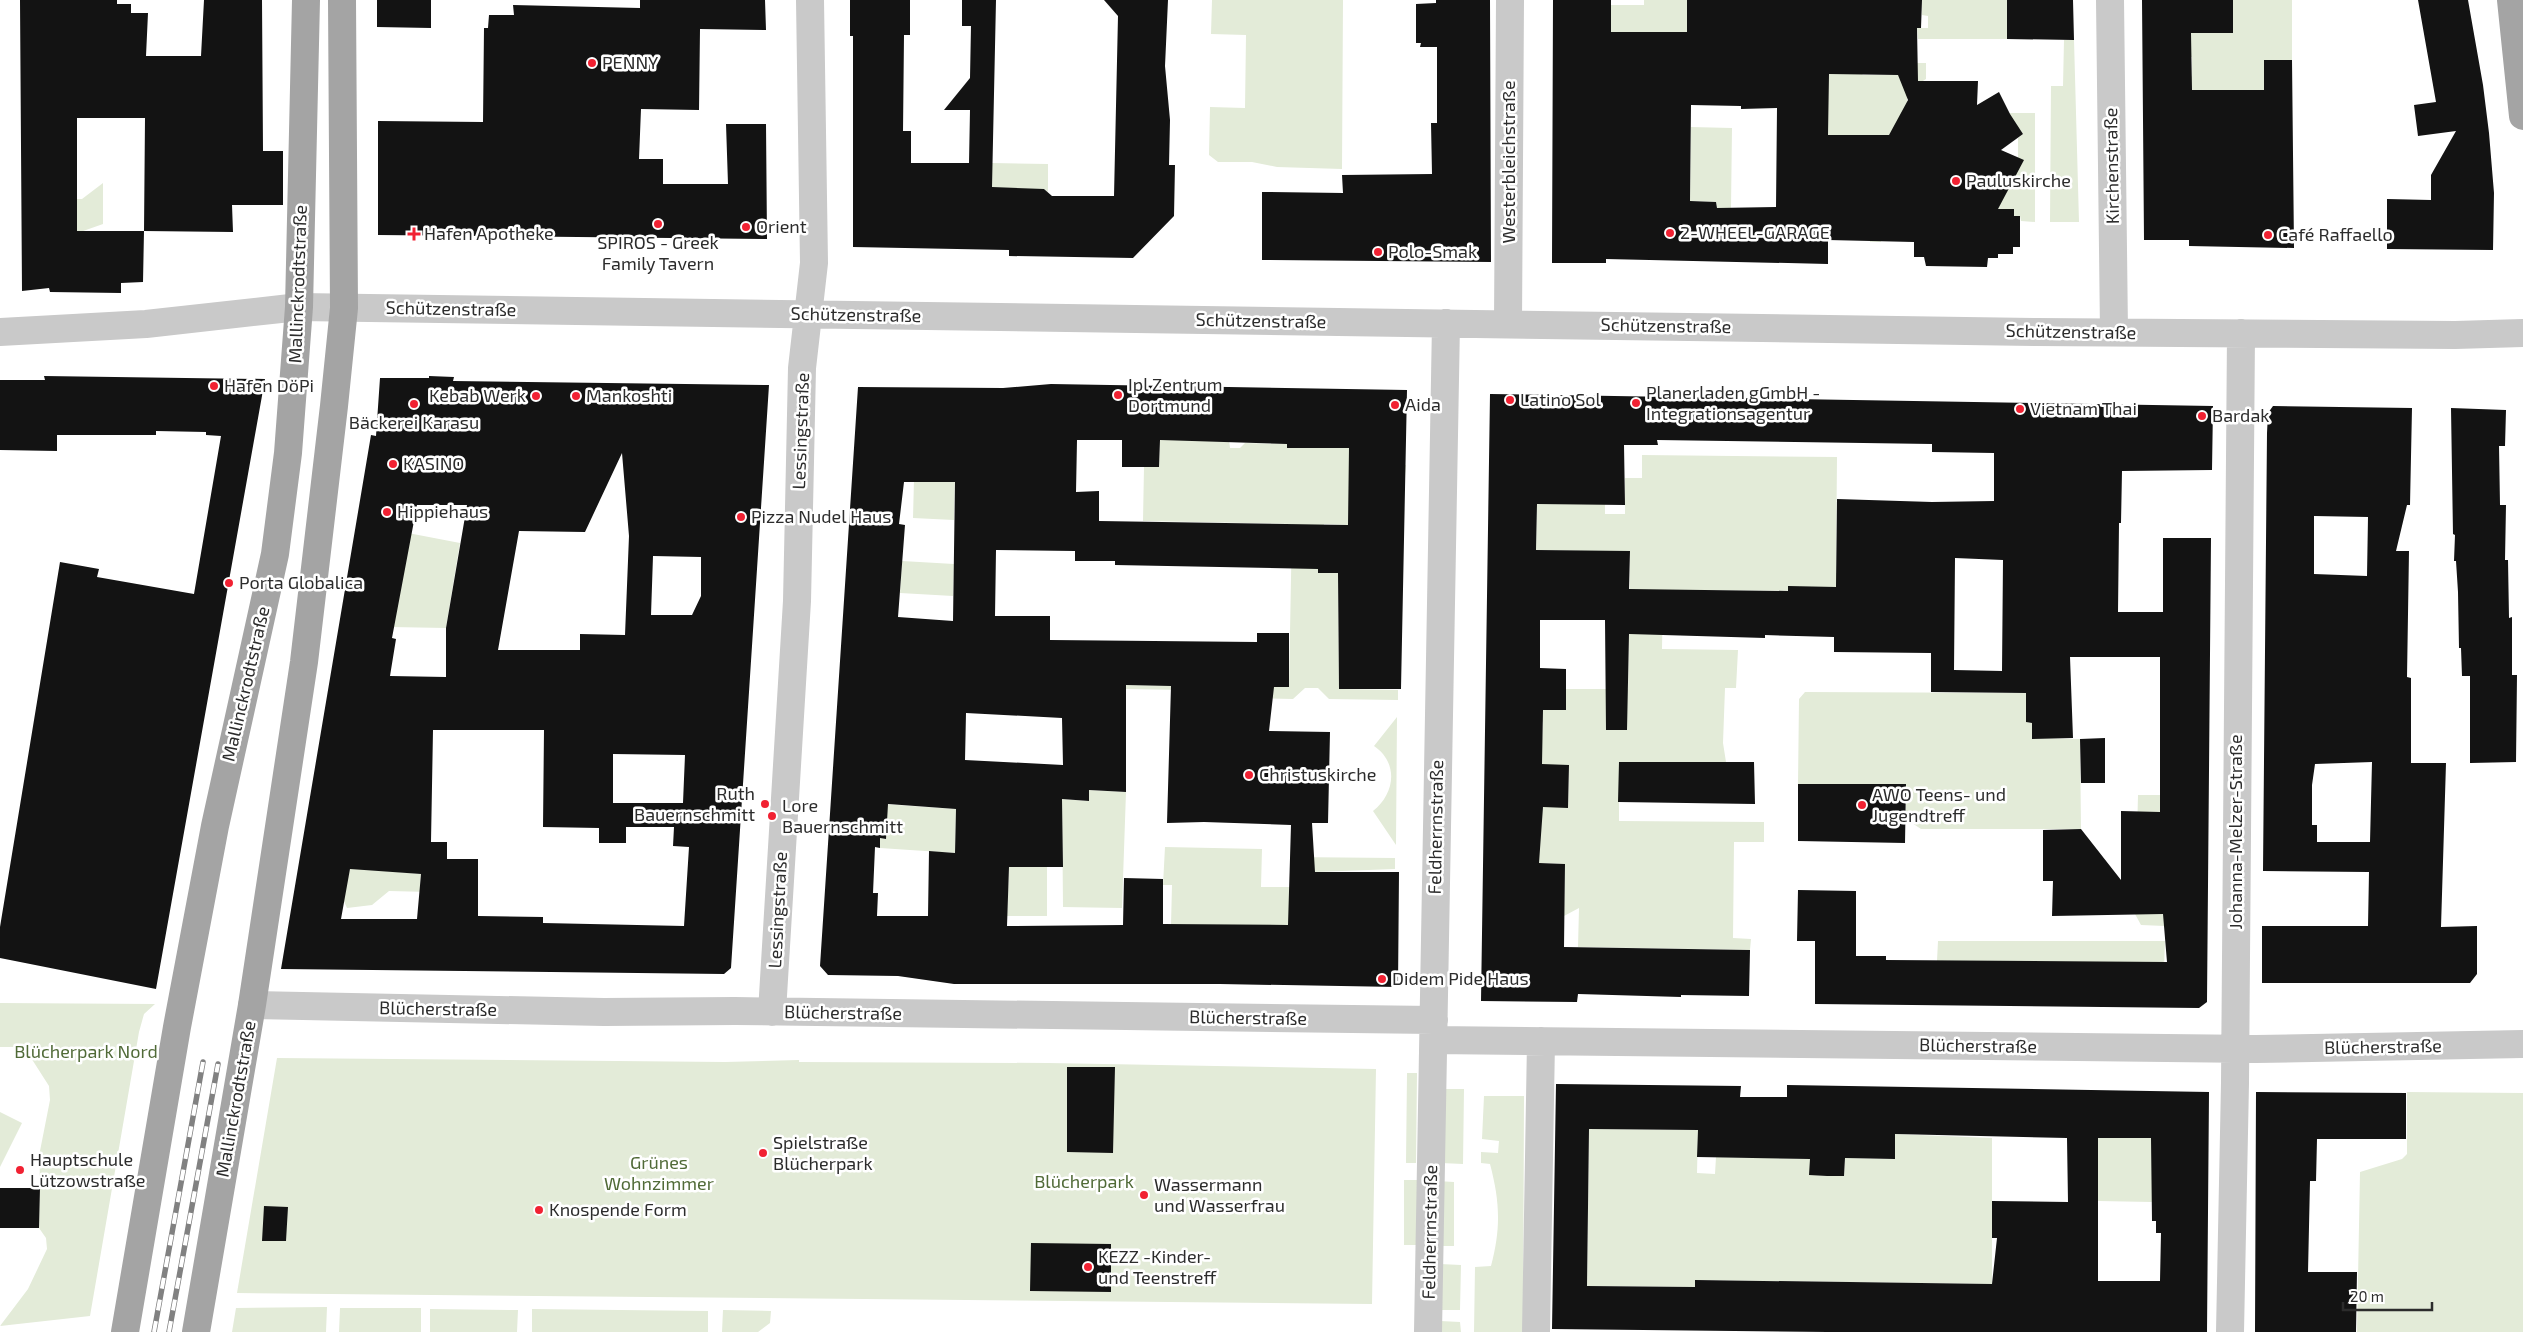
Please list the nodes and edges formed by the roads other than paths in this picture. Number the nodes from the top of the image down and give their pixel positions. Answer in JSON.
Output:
{"nodes":[{"id":1,"x":306,"y":0,"type":"edge"},
{"id":2,"x":342,"y":0,"type":"edge"},
{"id":3,"x":810,"y":0,"type":"edge"},
{"id":4,"x":1510,"y":0,"type":"edge"},
{"id":5,"x":2110,"y":0,"type":"edge"},
{"id":6,"x":2511,"y":0,"type":"edge"},
{"id":7,"x":2523,"y":116,"type":"edge"},
{"id":8,"x":299,"y":307,"type":"junction"},
{"id":9,"x":344,"y":308,"type":"junction"},
{"id":10,"x":809,"y":314,"type":"junction"},
{"id":11,"x":1446,"y":323,"type":"junction"},
{"id":12,"x":1508,"y":324,"type":"junction"},
{"id":13,"x":0,"y":332,"type":"edge"},
{"id":14,"x":2114,"y":332,"type":"junction"},
{"id":15,"x":2241,"y":333,"type":"junction"},
{"id":16,"x":2523,"y":333,"type":"edge"},
{"id":17,"x":252,"y":1005,"type":"junction"},
{"id":18,"x":772,"y":1012,"type":"junction"},
{"id":19,"x":1434,"y":1030,"type":"junction"},
{"id":20,"x":1541,"y":1041,"type":"junction"},
{"id":21,"x":2523,"y":1044,"type":"edge"},
{"id":22,"x":2235,"y":1049,"type":"junction"},
{"id":23,"x":125,"y":1332,"type":"edge"},
{"id":24,"x":196,"y":1332,"type":"edge"},
{"id":25,"x":1428,"y":1332,"type":"edge"},
{"id":26,"x":1536,"y":1332,"type":"edge"},
{"id":27,"x":2230,"y":1332,"type":"edge"}],
"edges":[{"from":1,"to":8,"type":"main road","name":"Mallinckrodtstraße"},
{"from":2,"to":9,"type":"main road","name":"Mallinckrodtstraße"},
{"from":3,"to":10,"type":"street","name":"Lessingstraße"},
{"from":4,"to":12,"type":"street","name":"Westerbleichstraße"},
{"from":5,"to":14,"type":"street","name":"Kirchenstraße"},
{"from":6,"to":7,"type":"main road"},
{"from":8,"to":9,"type":"street","name":"Schützenstraße"},
{"from":8,"to":13,"type":"street","name":"Schützenstraße"},
{"from":8,"to":23,"type":"main road","name":"Mallinckrodtstraße"},
{"from":9,"to":10,"type":"street","name":"Schützenstraße"},
{"from":9,"to":17,"type":"main road","name":"Mallinckrodtstraße"},
{"from":10,"to":11,"type":"street","name":"Schützenstraße"},
{"from":10,"to":18,"type":"street","name":"Lessingstraße"},
{"from":11,"to":12,"type":"street","name":"Schützenstraße"},
{"from":11,"to":19,"type":"street","name":"Feldherrnstraße"},
{"from":12,"to":14,"type":"street","name":"Schützenstraße"},
{"from":14,"to":15,"type":"street","name":"Schützenstraße"},
{"from":15,"to":16,"type":"street","name":"Schützenstraße"},
{"from":15,"to":22,"type":"street","name":"Johanna-Melzer-Straße"},
{"from":17,"to":18,"type":"street","name":"Blücherstraße"},
{"from":17,"to":24,"type":"main road","name":"Mallinckrodtstraße"},
{"from":18,"to":19,"type":"street","name":"Blücherstraße"},
{"from":19,"to":20,"type":"street","name":"Blücherstraße"},
{"from":19,"to":25,"type":"street","name":"Feldherrnstraße"},
{"from":20,"to":22,"type":"street","name":"Blücherstraße"},
{"from":20,"to":26,"type":"street"},
{"from":21,"to":22,"type":"street","name":"Blücherstraße"},
{"from":22,"to":27,"type":"street","name":"Johanna-Melzer-Straße"}]}
